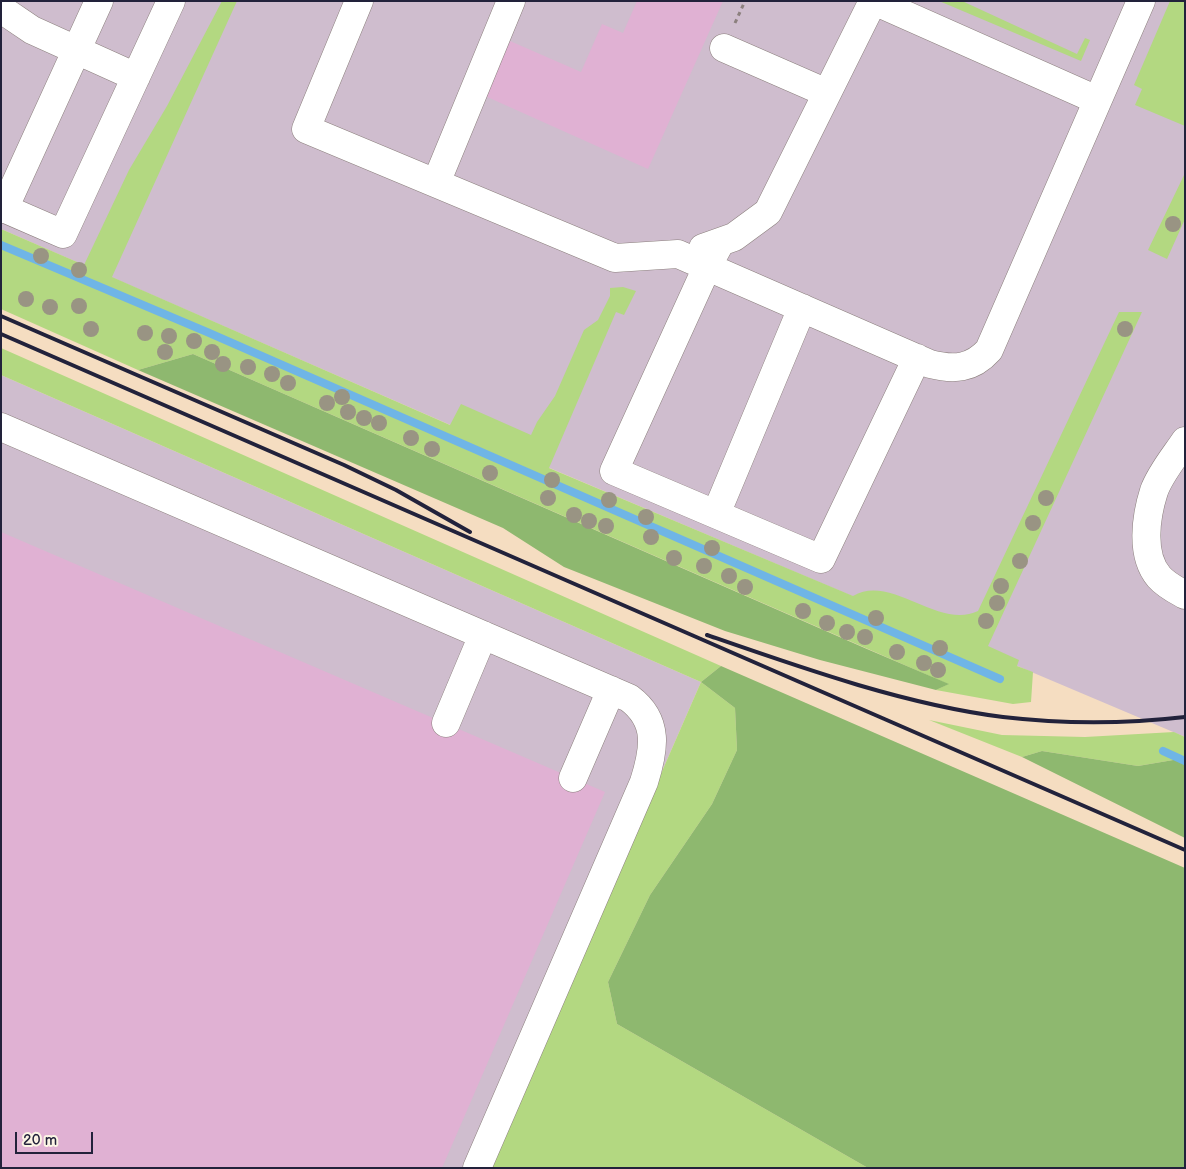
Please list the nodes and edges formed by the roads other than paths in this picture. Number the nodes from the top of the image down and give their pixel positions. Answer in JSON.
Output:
{"nodes":[{"id":1,"x":99,"y":1,"type":"edge"},
{"id":2,"x":171,"y":1,"type":"edge"},
{"id":3,"x":359,"y":1,"type":"edge"},
{"id":4,"x":511,"y":1,"type":"edge"},
{"id":5,"x":874,"y":1,"type":"edge"},
{"id":6,"x":1141,"y":1,"type":"edge"},
{"id":7,"x":1,"y":9,"type":"edge"},
{"id":8,"x":724,"y":48,"type":"dead end"},
{"id":9,"x":77,"y":50,"type":"junction"},
{"id":10,"x":136,"y":77,"type":"junction"},
{"id":11,"x":827,"y":93,"type":"junction"},
{"id":12,"x":1097,"y":100,"type":"junction"},
{"id":13,"x":436,"y":183,"type":"junction"},
{"id":14,"x":3,"y":208,"type":"edge"},
{"id":15,"x":720,"y":243,"type":"junction"},
{"id":16,"x":678,"y":254,"type":"junction"},
{"id":17,"x":707,"y":267,"type":"junction"},
{"id":18,"x":802,"y":308,"type":"junction"},
{"id":19,"x":917,"y":358,"type":"junction"},
{"id":20,"x":1,"y":427,"type":"edge"},
{"id":21,"x":1185,"y":441,"type":"edge"},
{"id":22,"x":716,"y":514,"type":"junction"},
{"id":23,"x":1185,"y":595,"type":"edge"},
{"id":24,"x":483,"y":635,"type":"junction"},
{"id":25,"x":611,"y":690,"type":"junction"},
{"id":26,"x":446,"y":723,"type":"dead end"},
{"id":27,"x":574,"y":778,"type":"dead end"},
{"id":28,"x":477,"y":1168,"type":"edge"}],
"edges":[{"from":1,"to":9,"type":"lane"},
{"from":2,"to":10,"type":"lane"},
{"from":3,"to":13,"type":"lane"},
{"from":4,"to":13,"type":"lane"},
{"from":5,"to":11,"type":"lane"},
{"from":5,"to":12,"type":"lane"},
{"from":6,"to":12,"type":"lane"},
{"from":7,"to":9,"type":"lane"},
{"from":8,"to":11,"type":"lane"},
{"from":9,"to":10,"type":"lane"},
{"from":9,"to":14,"type":"lane"},
{"from":10,"to":14,"type":"lane"},
{"from":11,"to":15,"type":"lane"},
{"from":12,"to":19,"type":"lane"},
{"from":13,"to":16,"type":"lane"},
{"from":15,"to":16,"type":"lane"},
{"from":15,"to":17,"type":"lane"},
{"from":16,"to":17,"type":"lane"},
{"from":17,"to":18,"type":"lane"},
{"from":17,"to":22,"type":"lane"},
{"from":18,"to":19,"type":"lane"},
{"from":18,"to":22,"type":"lane"},
{"from":19,"to":22,"type":"lane"},
{"from":20,"to":24,"type":"lane"},
{"from":21,"to":23,"type":"lane"},
{"from":24,"to":25,"type":"lane"},
{"from":24,"to":26,"type":"lane"},
{"from":25,"to":27,"type":"lane"},
{"from":25,"to":28,"type":"lane"}]}
